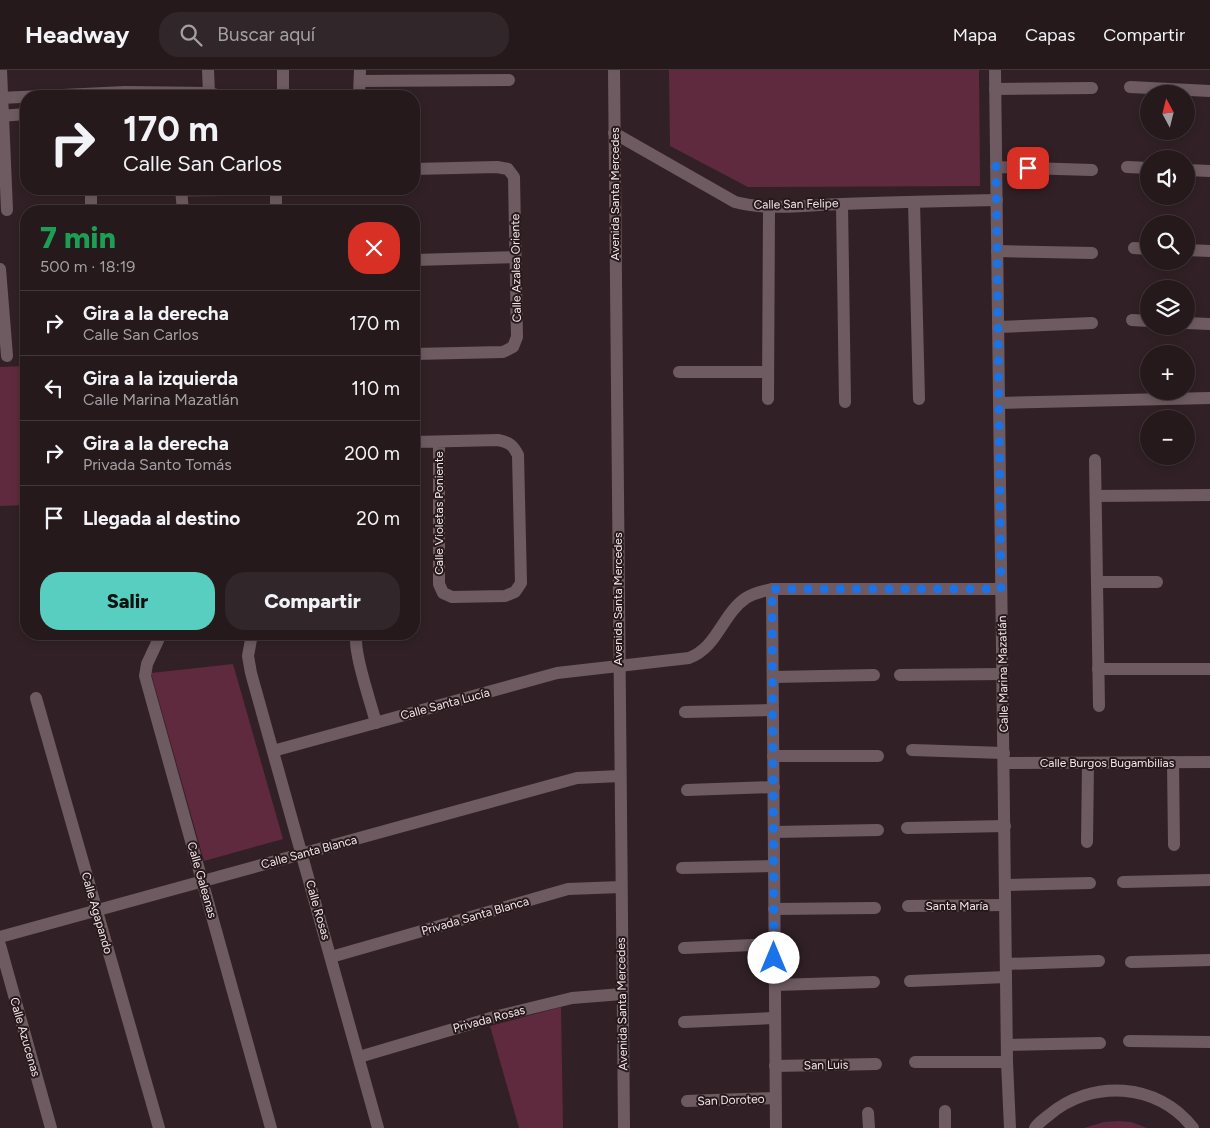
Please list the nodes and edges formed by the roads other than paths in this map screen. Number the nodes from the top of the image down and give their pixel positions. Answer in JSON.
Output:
{"nodes":[{"id":1,"x":0,"y":70,"type":"edge"},
{"id":2,"x":208,"y":70,"type":"edge"},
{"id":3,"x":283,"y":70,"type":"edge"},
{"id":4,"x":614,"y":70,"type":"edge"},
{"id":5,"x":995,"y":70,"type":"edge"},
{"id":6,"x":360,"y":76,"type":"edge"},
{"id":7,"x":509,"y":80,"type":"dead end"},
{"id":8,"x":1130,"y":87,"type":"dead end"},
{"id":9,"x":1092,"y":88,"type":"dead end"},
{"id":10,"x":995,"y":89,"type":"junction"},
{"id":11,"x":209,"y":90,"type":"edge"},
{"id":12,"x":283,"y":90,"type":"edge"},
{"id":13,"x":360,"y":90,"type":"edge"},
{"id":14,"x":1210,"y":91,"type":"edge"},
{"id":15,"x":20,"y":97,"type":"edge"},
{"id":16,"x":1,"y":98,"type":"edge"},
{"id":17,"x":20,"y":114,"type":"edge"},
{"id":18,"x":1,"y":116,"type":"edge"},
{"id":19,"x":614,"y":133,"type":"junction"},
{"id":20,"x":996,"y":166,"type":"junction"},
{"id":21,"x":1127,"y":167,"type":"dead end"},
{"id":22,"x":420,"y":168,"type":"edge"},
{"id":23,"x":1140,"y":168,"type":"edge"},
{"id":24,"x":1092,"y":170,"type":"dead end"},
{"id":25,"x":1195,"y":171,"type":"edge"},
{"id":26,"x":1210,"y":172,"type":"edge"},
{"id":27,"x":997,"y":200,"type":"junction"},
{"id":28,"x":914,"y":202,"type":"junction"},
{"id":29,"x":842,"y":204,"type":"junction"},
{"id":30,"x":768,"y":207,"type":"junction"},
{"id":31,"x":8,"y":210,"type":"dead end"},
{"id":32,"x":1134,"y":248,"type":"dead end"},
{"id":33,"x":1140,"y":248,"type":"edge"},
{"id":34,"x":1195,"y":250,"type":"edge"},
{"id":35,"x":997,"y":251,"type":"junction"},
{"id":36,"x":1210,"y":251,"type":"edge"},
{"id":37,"x":1092,"y":253,"type":"dead end"},
{"id":38,"x":515,"y":257,"type":"junction"},
{"id":39,"x":420,"y":260,"type":"edge"},
{"id":40,"x":0,"y":269,"type":"edge"},
{"id":41,"x":1,"y":294,"type":"edge"},
{"id":42,"x":1132,"y":320,"type":"dead end"},
{"id":43,"x":1140,"y":320,"type":"edge"},
{"id":44,"x":1092,"y":323,"type":"dead end"},
{"id":45,"x":1195,"y":323,"type":"edge"},
{"id":46,"x":1210,"y":324,"type":"edge"},
{"id":47,"x":998,"y":326,"type":"junction"},
{"id":48,"x":420,"y":354,"type":"edge"},
{"id":49,"x":7,"y":356,"type":"dead end"},
{"id":50,"x":679,"y":372,"type":"dead end"},
{"id":51,"x":768,"y":372,"type":"junction"},
{"id":52,"x":1210,"y":398,"type":"edge"},
{"id":53,"x":768,"y":399,"type":"dead end"},
{"id":54,"x":919,"y":399,"type":"dead end"},
{"id":55,"x":845,"y":402,"type":"dead end"},
{"id":56,"x":999,"y":403,"type":"junction"},
{"id":57,"x":420,"y":442,"type":"edge"},
{"id":58,"x":439,"y":442,"type":"junction"},
{"id":59,"x":1095,"y":460,"type":"dead end"},
{"id":60,"x":1210,"y":495,"type":"edge"},
{"id":61,"x":1096,"y":496,"type":"junction"},
{"id":62,"x":1097,"y":582,"type":"junction"},
{"id":63,"x":1158,"y":582,"type":"dead end"},
{"id":64,"x":772,"y":589,"type":"junction"},
{"id":65,"x":1001,"y":589,"type":"junction"},
{"id":66,"x":158,"y":640,"type":"edge"},
{"id":67,"x":251,"y":640,"type":"edge"},
{"id":68,"x":355,"y":640,"type":"edge"},
{"id":69,"x":619,"y":665,"type":"junction"},
{"id":70,"x":1098,"y":669,"type":"junction"},
{"id":71,"x":1210,"y":669,"type":"edge"},
{"id":72,"x":1002,"y":674,"type":"junction"},
{"id":73,"x":874,"y":675,"type":"dead end"},
{"id":74,"x":900,"y":675,"type":"dead end"},
{"id":75,"x":773,"y":677,"type":"junction"},
{"id":76,"x":36,"y":698,"type":"dead end"},
{"id":77,"x":1099,"y":706,"type":"dead end"},
{"id":78,"x":773,"y":710,"type":"junction"},
{"id":79,"x":685,"y":712,"type":"dead end"},
{"id":80,"x":376,"y":723,"type":"junction"},
{"id":81,"x":912,"y":750,"type":"dead end"},
{"id":82,"x":273,"y":751,"type":"junction"},
{"id":83,"x":774,"y":756,"type":"junction"},
{"id":84,"x":878,"y":756,"type":"dead end"},
{"id":85,"x":1004,"y":758,"type":"junction"},
{"id":86,"x":1173,"y":762,"type":"junction"},
{"id":87,"x":1210,"y":762,"type":"edge"},
{"id":88,"x":1088,"y":763,"type":"junction"},
{"id":89,"x":620,"y":776,"type":"junction"},
{"id":90,"x":774,"y":787,"type":"junction"},
{"id":91,"x":687,"y":790,"type":"dead end"},
{"id":92,"x":1004,"y":826,"type":"junction"},
{"id":93,"x":907,"y":828,"type":"dead end"},
{"id":94,"x":878,"y":830,"type":"dead end"},
{"id":95,"x":774,"y":832,"type":"junction"},
{"id":96,"x":1087,"y":842,"type":"dead end"},
{"id":97,"x":1174,"y":845,"type":"dead end"},
{"id":98,"x":302,"y":854,"type":"junction"},
{"id":99,"x":774,"y":866,"type":"junction"},
{"id":100,"x":682,"y":868,"type":"dead end"},
{"id":101,"x":1210,"y":880,"type":"edge"},
{"id":102,"x":202,"y":882,"type":"junction"},
{"id":103,"x":1123,"y":882,"type":"dead end"},
{"id":104,"x":1090,"y":883,"type":"dead end"},
{"id":105,"x":1005,"y":885,"type":"junction"},
{"id":106,"x":621,"y":887,"type":"junction"},
{"id":107,"x":1005,"y":905,"type":"junction"},
{"id":108,"x":908,"y":906,"type":"dead end"},
{"id":109,"x":875,"y":908,"type":"dead end"},
{"id":110,"x":774,"y":909,"type":"junction"},
{"id":111,"x":96,"y":911,"type":"junction"},
{"id":112,"x":0,"y":937,"type":"edge"},
{"id":113,"x":774,"y":944,"type":"junction"},
{"id":114,"x":0,"y":945,"type":"edge"},
{"id":115,"x":684,"y":948,"type":"dead end"},
{"id":116,"x":330,"y":957,"type":"junction"},
{"id":117,"x":1210,"y":960,"type":"edge"},
{"id":118,"x":1099,"y":961,"type":"dead end"},
{"id":119,"x":1131,"y":962,"type":"dead end"},
{"id":120,"x":1006,"y":964,"type":"junction"},
{"id":121,"x":1006,"y":977,"type":"junction"},
{"id":122,"x":910,"y":981,"type":"dead end"},
{"id":123,"x":874,"y":982,"type":"dead end"},
{"id":124,"x":775,"y":985,"type":"junction"},
{"id":125,"x":622,"y":994,"type":"junction"},
{"id":126,"x":775,"y":1018,"type":"junction"},
{"id":127,"x":684,"y":1022,"type":"dead end"},
{"id":128,"x":1129,"y":1041,"type":"dead end"},
{"id":129,"x":1210,"y":1042,"type":"edge"},
{"id":130,"x":1100,"y":1043,"type":"dead end"},
{"id":131,"x":1007,"y":1045,"type":"junction"},
{"id":132,"x":359,"y":1057,"type":"junction"},
{"id":133,"x":915,"y":1062,"type":"dead end"},
{"id":134,"x":1007,"y":1062,"type":"junction"},
{"id":135,"x":876,"y":1064,"type":"dead end"},
{"id":136,"x":775,"y":1066,"type":"junction"},
{"id":137,"x":775,"y":1098,"type":"junction"},
{"id":138,"x":687,"y":1101,"type":"dead end"},
{"id":139,"x":944,"y":1111,"type":"dead end"},
{"id":140,"x":868,"y":1112,"type":"dead end"},
{"id":141,"x":51,"y":1128,"type":"edge"},
{"id":142,"x":159,"y":1128,"type":"edge"},
{"id":143,"x":271,"y":1128,"type":"edge"},
{"id":144,"x":378,"y":1128,"type":"edge"},
{"id":145,"x":624,"y":1128,"type":"edge"},
{"id":146,"x":776,"y":1128,"type":"edge"},
{"id":147,"x":869,"y":1128,"type":"edge"},
{"id":148,"x":945,"y":1128,"type":"edge"},
{"id":149,"x":1010,"y":1128,"type":"edge"},
{"id":150,"x":1035,"y":1128,"type":"edge"},
{"id":151,"x":1193,"y":1128,"type":"edge"}],
"edges":[{"from":1,"to":16,"type":"street"},
{"from":2,"to":11,"type":"street"},
{"from":3,"to":12,"type":"street"},
{"from":4,"to":19,"type":"street","name":"Avenida Santa Mercedes"},
{"from":5,"to":10,"type":"street","name":"Calle Marina Mazatlán"},
{"from":6,"to":7,"type":"street"},
{"from":6,"to":13,"type":"street"},
{"from":8,"to":14,"type":"street"},
{"from":9,"to":10,"type":"street"},
{"from":10,"to":20,"type":"street","name":"Calle Marina Mazatlán"},
{"from":15,"to":16,"type":"street"},
{"from":16,"to":18,"type":"street"},
{"from":17,"to":18,"type":"street"},
{"from":18,"to":31,"type":"street"},
{"from":19,"to":30,"type":"street","name":"Calle San Felipe"},
{"from":19,"to":69,"type":"street","name":"Avenida Santa Mercedes"},
{"from":20,"to":24,"type":"street"},
{"from":20,"to":27,"type":"street","name":"Calle Marina Mazatlán"},
{"from":21,"to":23,"type":"street"},
{"from":22,"to":38,"type":"street","name":"Calle Azalea Oriente"},
{"from":25,"to":26,"type":"street"},
{"from":27,"to":28,"type":"street","name":"Calle San Felipe"},
{"from":27,"to":35,"type":"street","name":"Calle Marina Mazatlán"},
{"from":28,"to":29,"type":"street","name":"Calle San Felipe"},
{"from":28,"to":54,"type":"street"},
{"from":29,"to":30,"type":"street","name":"Calle San Felipe"},
{"from":29,"to":55,"type":"street"},
{"from":30,"to":51,"type":"street"},
{"from":32,"to":33,"type":"street"},
{"from":34,"to":36,"type":"street"},
{"from":35,"to":37,"type":"street"},
{"from":35,"to":47,"type":"street","name":"Calle Marina Mazatlán"},
{"from":38,"to":39,"type":"street"},
{"from":38,"to":48,"type":"street","name":"Calle Azalea Oriente"},
{"from":40,"to":41,"type":"street"},
{"from":41,"to":49,"type":"street"},
{"from":42,"to":43,"type":"street"},
{"from":44,"to":47,"type":"street"},
{"from":45,"to":46,"type":"street"},
{"from":47,"to":56,"type":"street","name":"Calle Marina Mazatlán"},
{"from":50,"to":51,"type":"street"},
{"from":51,"to":53,"type":"street"},
{"from":52,"to":56,"type":"street"},
{"from":56,"to":65,"type":"street","name":"Calle Marina Mazatlán"},
{"from":57,"to":58,"type":"street"},
{"from":58,"to":58,"type":"street","name":"Calle Violetas Poniente"},
{"from":59,"to":61,"type":"street"},
{"from":60,"to":61,"type":"street"},
{"from":61,"to":62,"type":"street"},
{"from":62,"to":63,"type":"street"},
{"from":62,"to":70,"type":"street"},
{"from":64,"to":65,"type":"street","name":"Calle Santa Lucía"},
{"from":64,"to":69,"type":"street","name":"Calle Santa Lucía"},
{"from":64,"to":75,"type":"street"},
{"from":65,"to":72,"type":"street","name":"Calle Marina Mazatlán"},
{"from":66,"to":102,"type":"street","name":"Calle Galeanas"},
{"from":67,"to":82,"type":"street","name":"Calle Rosas"},
{"from":68,"to":80,"type":"street"},
{"from":69,"to":80,"type":"street","name":"Calle Santa Lucía"},
{"from":69,"to":89,"type":"street","name":"Avenida Santa Mercedes"},
{"from":70,"to":71,"type":"street"},
{"from":70,"to":77,"type":"street"},
{"from":72,"to":74,"type":"street"},
{"from":72,"to":85,"type":"street","name":"Calle Marina Mazatlán"},
{"from":73,"to":75,"type":"street"},
{"from":75,"to":78,"type":"street"},
{"from":76,"to":111,"type":"street","name":"Calle Agapando"},
{"from":78,"to":79,"type":"street"},
{"from":78,"to":83,"type":"street"},
{"from":80,"to":82,"type":"street","name":"Calle Santa Lucía"},
{"from":81,"to":85,"type":"street","name":"Calle Burgos Bugambilias"},
{"from":82,"to":98,"type":"street","name":"Calle Rosas"},
{"from":83,"to":84,"type":"street"},
{"from":83,"to":90,"type":"street"},
{"from":85,"to":88,"type":"street","name":"Calle Burgos Bugambilias"},
{"from":85,"to":92,"type":"street","name":"Calle Marina Mazatlán"},
{"from":86,"to":87,"type":"street","name":"Calle Burgos Bugambilias"},
{"from":86,"to":88,"type":"street","name":"Calle Burgos Bugambilias"},
{"from":86,"to":97,"type":"street"},
{"from":88,"to":96,"type":"street"},
{"from":89,"to":98,"type":"street","name":"Calle Santa Blanca"},
{"from":89,"to":106,"type":"street","name":"Avenida Santa Mercedes"},
{"from":90,"to":91,"type":"street"},
{"from":90,"to":95,"type":"street"},
{"from":92,"to":93,"type":"street"},
{"from":92,"to":105,"type":"street","name":"Calle Marina Mazatlán"},
{"from":94,"to":95,"type":"street"},
{"from":95,"to":99,"type":"street"},
{"from":98,"to":102,"type":"street","name":"Calle Santa Blanca"},
{"from":98,"to":116,"type":"street","name":"Calle Rosas"},
{"from":99,"to":100,"type":"street"},
{"from":99,"to":110,"type":"street"},
{"from":101,"to":103,"type":"street"},
{"from":102,"to":111,"type":"street","name":"Calle Santa Blanca"},
{"from":102,"to":143,"type":"street","name":"Calle Galeanas"},
{"from":104,"to":105,"type":"street"},
{"from":105,"to":107,"type":"street","name":"Calle Marina Mazatlán"},
{"from":106,"to":116,"type":"street","name":"Privada Santa Blanca"},
{"from":106,"to":125,"type":"street","name":"Avenida Santa Mercedes"},
{"from":107,"to":108,"type":"street","name":"Santa María"},
{"from":107,"to":120,"type":"street","name":"Calle Marina Mazatlán"},
{"from":109,"to":110,"type":"street"},
{"from":110,"to":113,"type":"street"},
{"from":111,"to":112,"type":"street","name":"Calle Santa Blanca"},
{"from":111,"to":142,"type":"street","name":"Calle Agapando"},
{"from":113,"to":115,"type":"street"},
{"from":113,"to":124,"type":"street"},
{"from":114,"to":141,"type":"street","name":"Calle Azucenas"},
{"from":116,"to":132,"type":"street","name":"Calle Rosas"},
{"from":117,"to":119,"type":"street"},
{"from":118,"to":120,"type":"street"},
{"from":120,"to":121,"type":"street","name":"Calle Marina Mazatlán"},
{"from":121,"to":122,"type":"street"},
{"from":121,"to":131,"type":"street","name":"Calle Marina Mazatlán"},
{"from":123,"to":124,"type":"street"},
{"from":124,"to":126,"type":"street"},
{"from":125,"to":132,"type":"street","name":"Privada Rosas"},
{"from":125,"to":145,"type":"street","name":"Avenida Santa Mercedes"},
{"from":126,"to":127,"type":"street"},
{"from":126,"to":136,"type":"street"},
{"from":128,"to":129,"type":"street"},
{"from":130,"to":131,"type":"street"},
{"from":131,"to":134,"type":"street","name":"Calle Marina Mazatlán"},
{"from":132,"to":144,"type":"street","name":"Calle Rosas"},
{"from":133,"to":134,"type":"street"},
{"from":134,"to":149,"type":"street","name":"Calle Marina Mazatlán"},
{"from":135,"to":136,"type":"street","name":"San Luis"},
{"from":136,"to":137,"type":"street"},
{"from":137,"to":138,"type":"street","name":"San Doroteo"},
{"from":137,"to":146,"type":"street"},
{"from":139,"to":148,"type":"street"},
{"from":140,"to":147,"type":"street"},
{"from":150,"to":151,"type":"street"}]}
